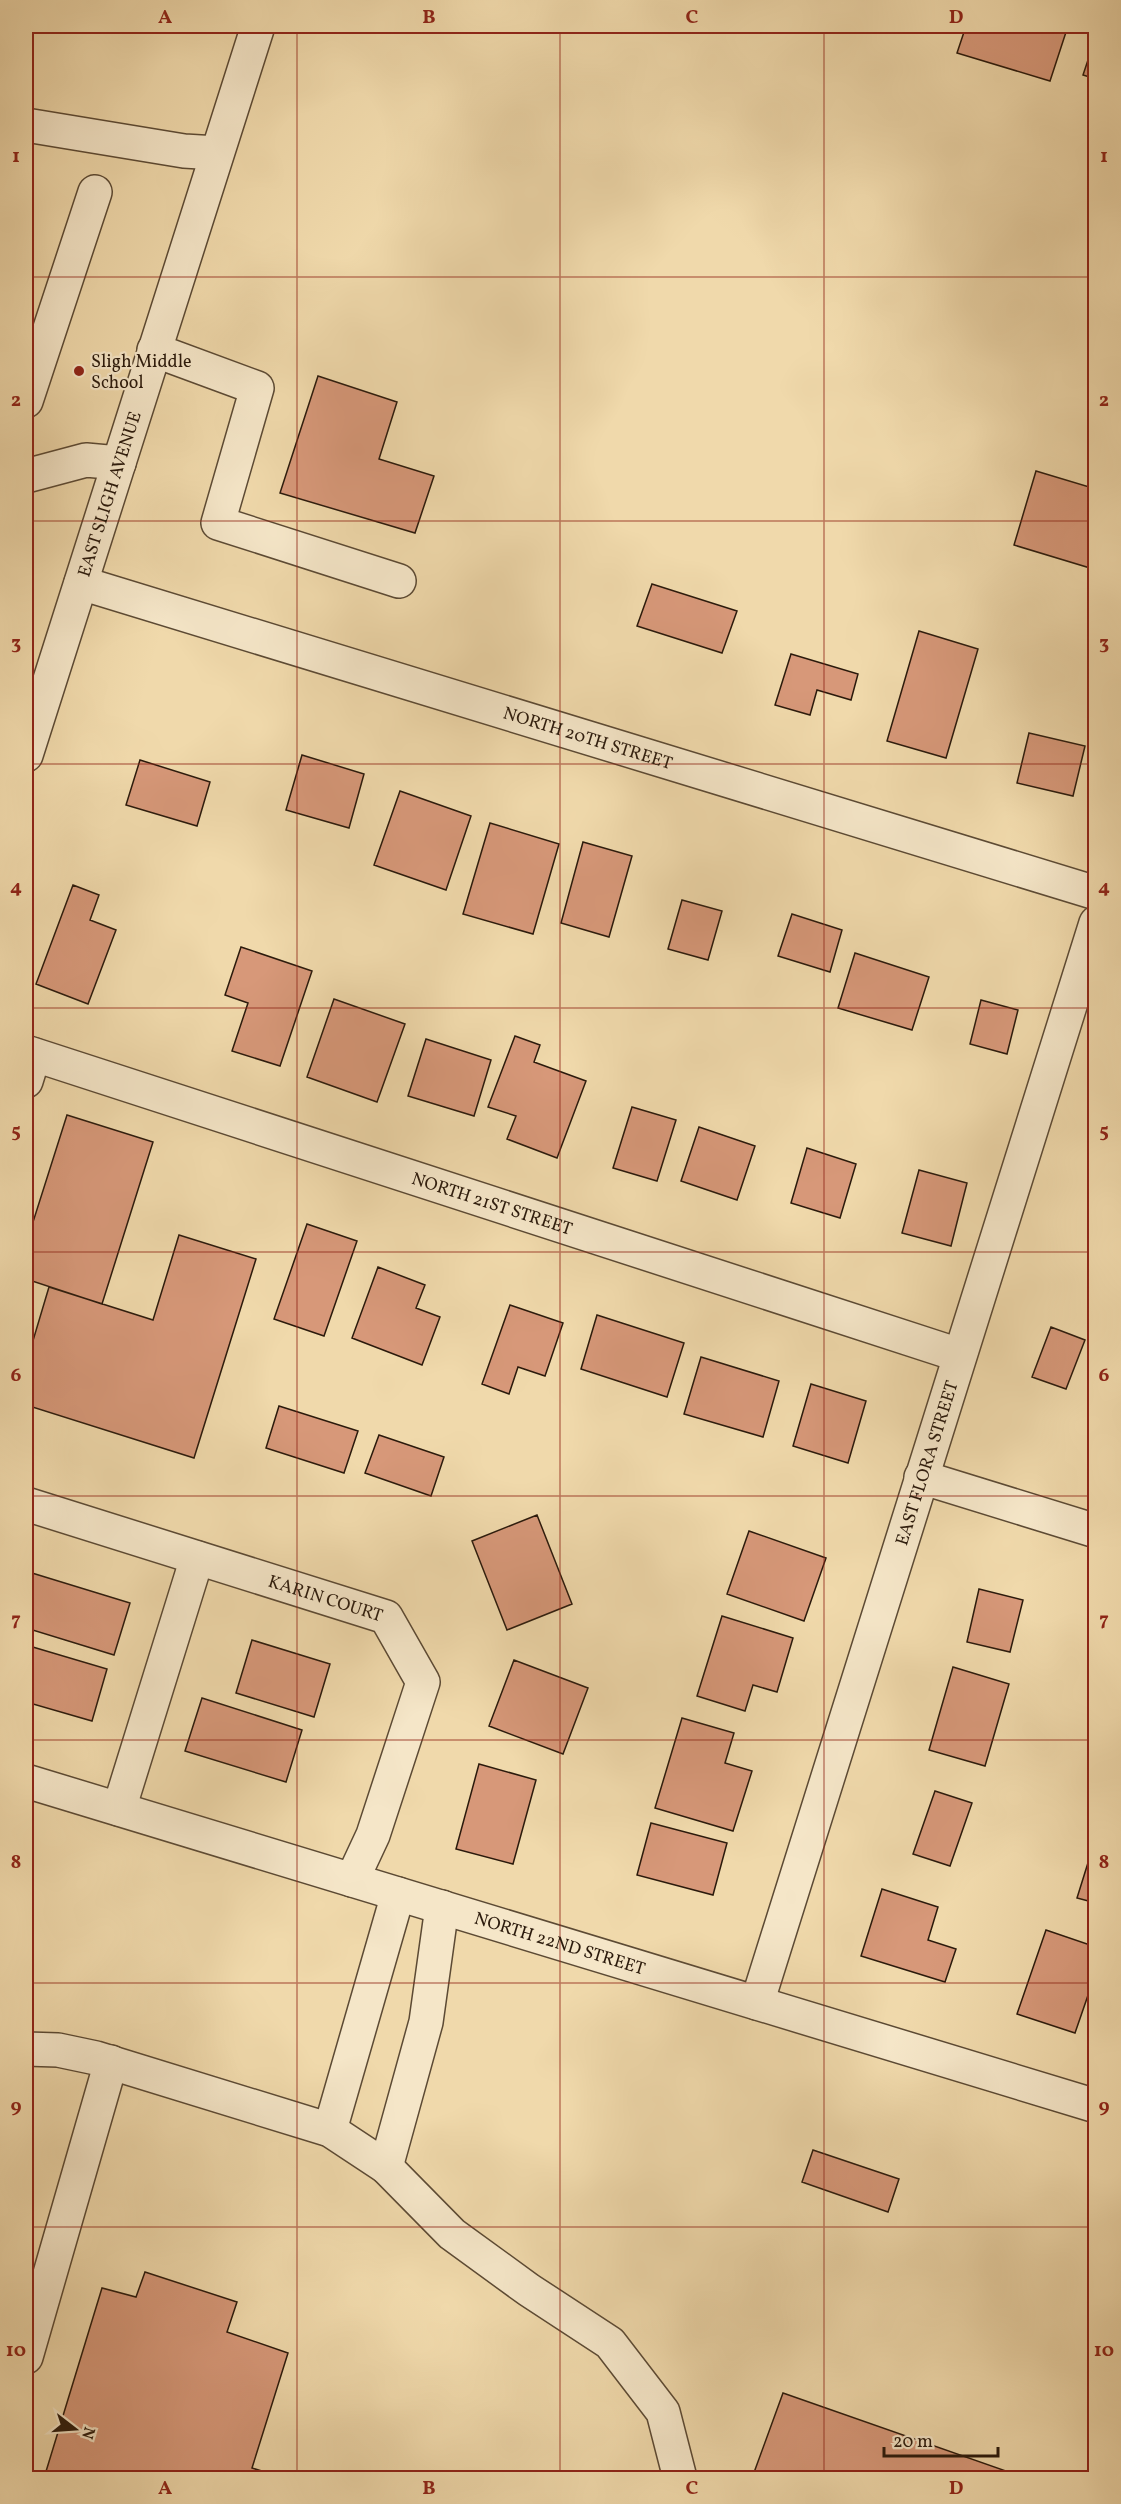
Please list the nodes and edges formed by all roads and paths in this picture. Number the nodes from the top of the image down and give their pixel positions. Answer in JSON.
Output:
{"nodes":[{"id":1,"x":258,"y":26,"type":"edge"},
{"id":2,"x":26,"y":125,"type":"edge"},
{"id":3,"x":217,"y":153,"type":"junction"},
{"id":4,"x":95,"y":192,"type":"dead end"},
{"id":5,"x":154,"y":351,"type":"junction"},
{"id":6,"x":26,"y":401,"type":"edge"},
{"id":7,"x":119,"y":463,"type":"junction"},
{"id":8,"x":26,"y":476,"type":"edge"},
{"id":9,"x":399,"y":581,"type":"dead end"},
{"id":10,"x":81,"y":583,"type":"junction"},
{"id":11,"x":26,"y":755,"type":"edge"},
{"id":12,"x":1095,"y":893,"type":"edge"},
{"id":13,"x":1095,"y":923,"type":"edge"},
{"id":14,"x":28,"y":1063,"type":"edge"},
{"id":15,"x":959,"y":1354,"type":"junction"},
{"id":16,"x":921,"y":1477,"type":"junction"},
{"id":17,"x":26,"y":1504,"type":"edge"},
{"id":18,"x":1095,"y":1531,"type":"edge"},
{"id":19,"x":197,"y":1558,"type":"junction"},
{"id":20,"x":26,"y":1781,"type":"edge"},
{"id":21,"x":119,"y":1809,"type":"junction"},
{"id":22,"x":352,"y":1880,"type":"junction"},
{"id":23,"x":398,"y":1894,"type":"junction"},
{"id":24,"x":442,"y":1907,"type":"junction"},
{"id":25,"x":757,"y":2003,"type":"junction"},
{"id":26,"x":26,"y":2049,"type":"edge"},
{"id":27,"x":111,"y":2062,"type":"junction"},
{"id":28,"x":1095,"y":2106,"type":"edge"},
{"id":29,"x":330,"y":2130,"type":"junction"},
{"id":30,"x":386,"y":2167,"type":"junction"},
{"id":31,"x":26,"y":2356,"type":"edge"},
{"id":32,"x":680,"y":2478,"type":"edge"}],
"edges":[{"from":1,"to":3,"type":"street","name":"EAST SLIGH AVENUE"},
{"from":2,"to":3,"type":"street"},
{"from":3,"to":5,"type":"street","name":"EAST SLIGH AVENUE"},
{"from":4,"to":6,"type":"street"},
{"from":5,"to":7,"type":"street","name":"EAST SLIGH AVENUE"},
{"from":5,"to":9,"type":"street"},
{"from":7,"to":8,"type":"street"},
{"from":7,"to":10,"type":"street","name":"EAST SLIGH AVENUE"},
{"from":10,"to":11,"type":"street","name":"EAST SLIGH AVENUE"},
{"from":10,"to":12,"type":"street","name":"NORTH 20TH STREET"},
{"from":13,"to":15,"type":"street","name":"EAST FLORA STREET"},
{"from":14,"to":15,"type":"street","name":"NORTH 21ST STREET"},
{"from":15,"to":16,"type":"street","name":"EAST FLORA STREET"},
{"from":16,"to":18,"type":"street"},
{"from":16,"to":25,"type":"street","name":"EAST FLORA STREET"},
{"from":17,"to":19,"type":"street","name":"KARIN COURT"},
{"from":19,"to":21,"type":"street"},
{"from":19,"to":22,"type":"street","name":"KARIN COURT"},
{"from":20,"to":21,"type":"street","name":"NORTH 22ND STREET"},
{"from":21,"to":22,"type":"street","name":"NORTH 22ND STREET"},
{"from":22,"to":23,"type":"street","name":"NORTH 22ND STREET"},
{"from":23,"to":24,"type":"street","name":"NORTH 22ND STREET"},
{"from":23,"to":29,"type":"street"},
{"from":24,"to":25,"type":"street","name":"NORTH 22ND STREET"},
{"from":24,"to":30,"type":"street"},
{"from":25,"to":28,"type":"street","name":"NORTH 22ND STREET"},
{"from":26,"to":27,"type":"street"},
{"from":27,"to":29,"type":"street"},
{"from":27,"to":31,"type":"street"},
{"from":29,"to":30,"type":"street"},
{"from":30,"to":32,"type":"street"}]}
